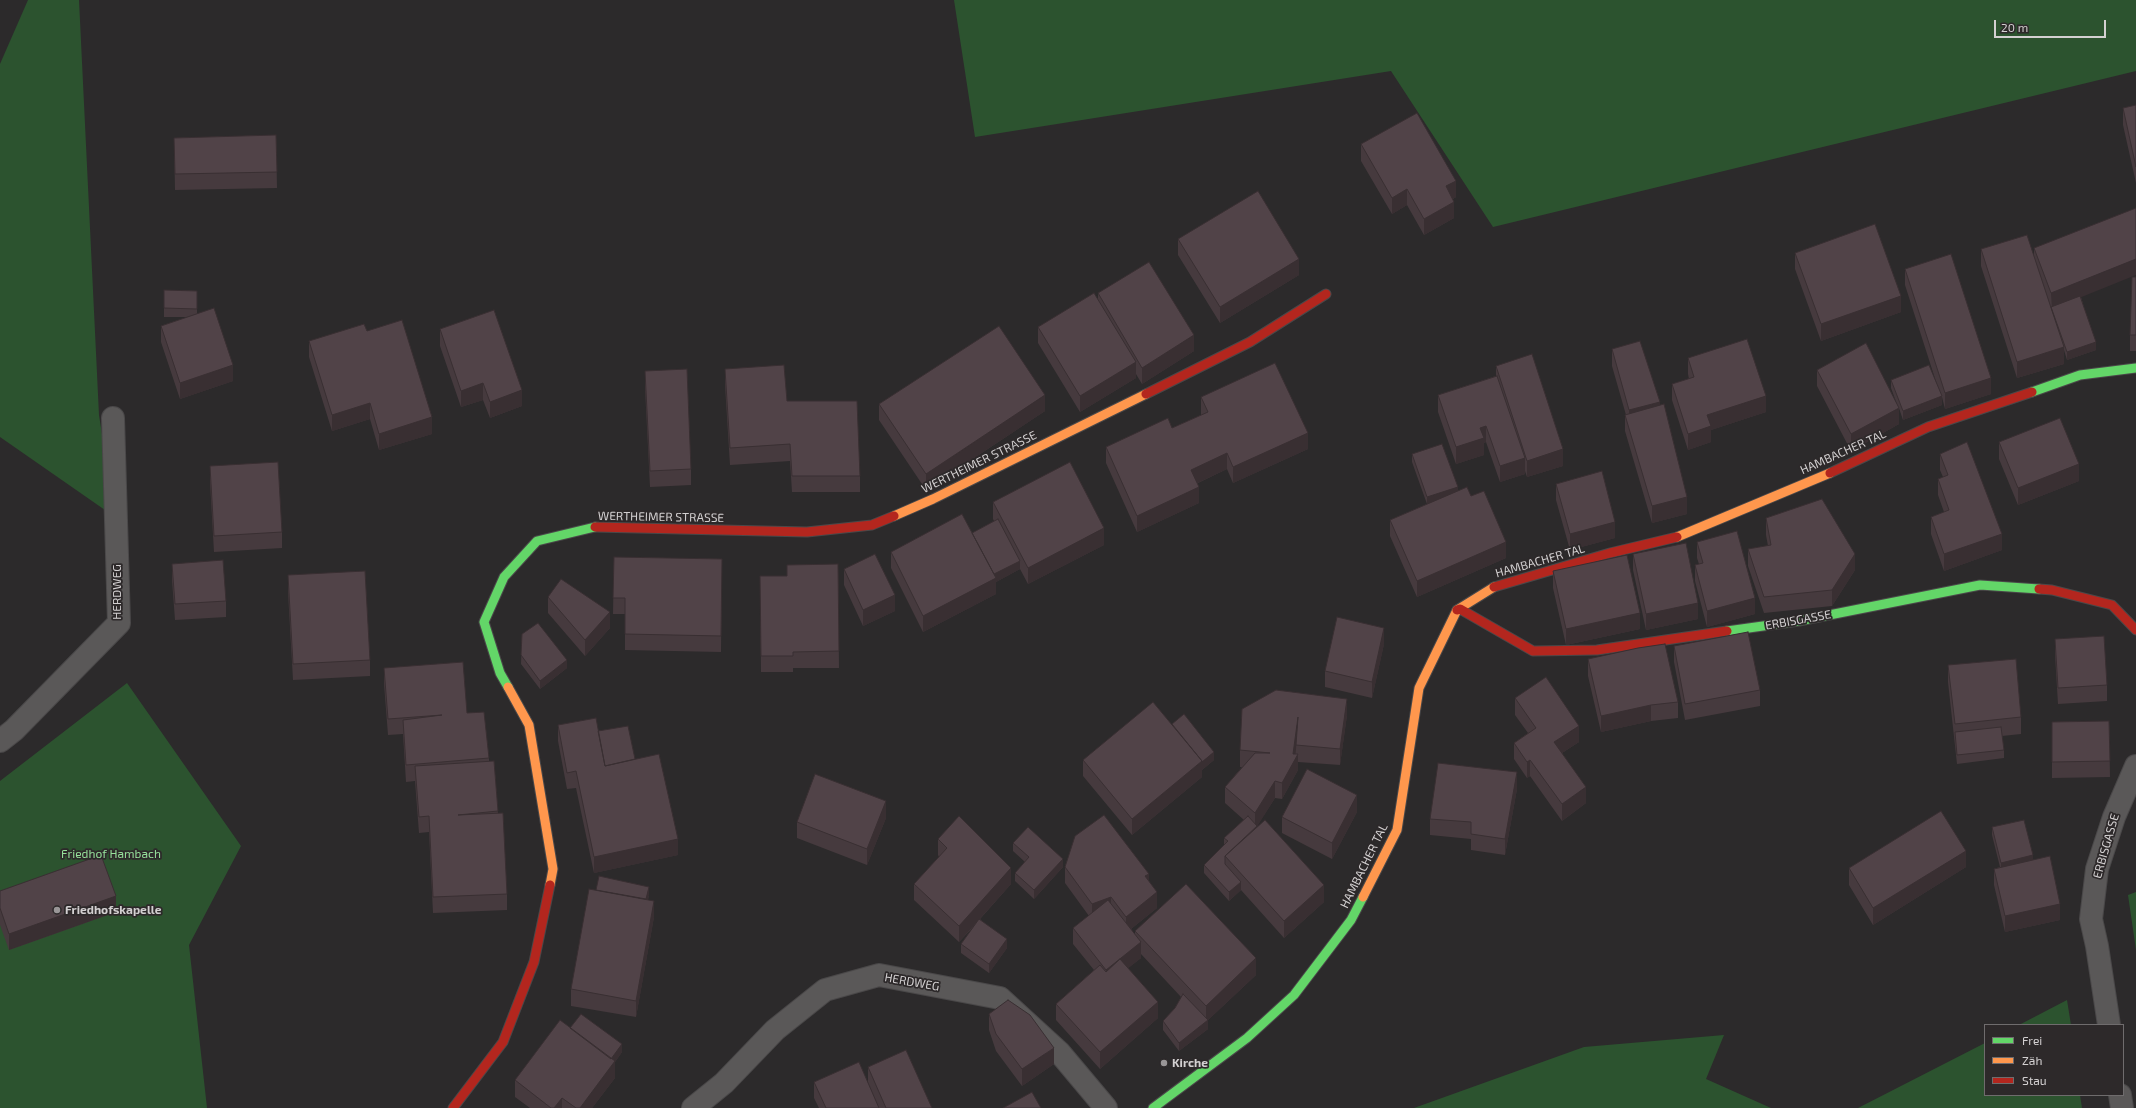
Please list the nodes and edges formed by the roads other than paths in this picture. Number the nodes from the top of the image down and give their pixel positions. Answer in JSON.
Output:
{"nodes":[{"id":1,"x":1326,"y":294,"type":"dead end"},
{"id":2,"x":2136,"y":368,"type":"edge"},
{"id":3,"x":113,"y":418,"type":"dead end"},
{"id":4,"x":1457,"y":610,"type":"junction"},
{"id":5,"x":2136,"y":630,"type":"edge"},
{"id":6,"x":0,"y":741,"type":"edge"},
{"id":7,"x":2136,"y":766,"type":"edge"},
{"id":8,"x":2109,"y":1024,"type":"edge"},
{"id":9,"x":2120,"y":1096,"type":"edge"},
{"id":10,"x":453,"y":1108,"type":"edge"},
{"id":11,"x":693,"y":1108,"type":"edge"},
{"id":12,"x":1106,"y":1108,"type":"edge"},
{"id":13,"x":1153,"y":1108,"type":"edge"},
{"id":14,"x":2122,"y":1108,"type":"edge"}],
"edges":[{"from":1,"to":10,"type":"street","name":"WERTHEIMER STRASSE"},
{"from":2,"to":4,"type":"street","name":"HAMBACHER TAL"},
{"from":3,"to":6,"type":"street","name":"HERDWEG"},
{"from":4,"to":5,"type":"street","name":"ERBISGASSE"},
{"from":4,"to":13,"type":"street","name":"HAMBACHER TAL"},
{"from":7,"to":8,"type":"street","name":"ERBISGASSE"},
{"from":9,"to":14,"type":"street"},
{"from":11,"to":12,"type":"street","name":"HERDWEG"}]}
